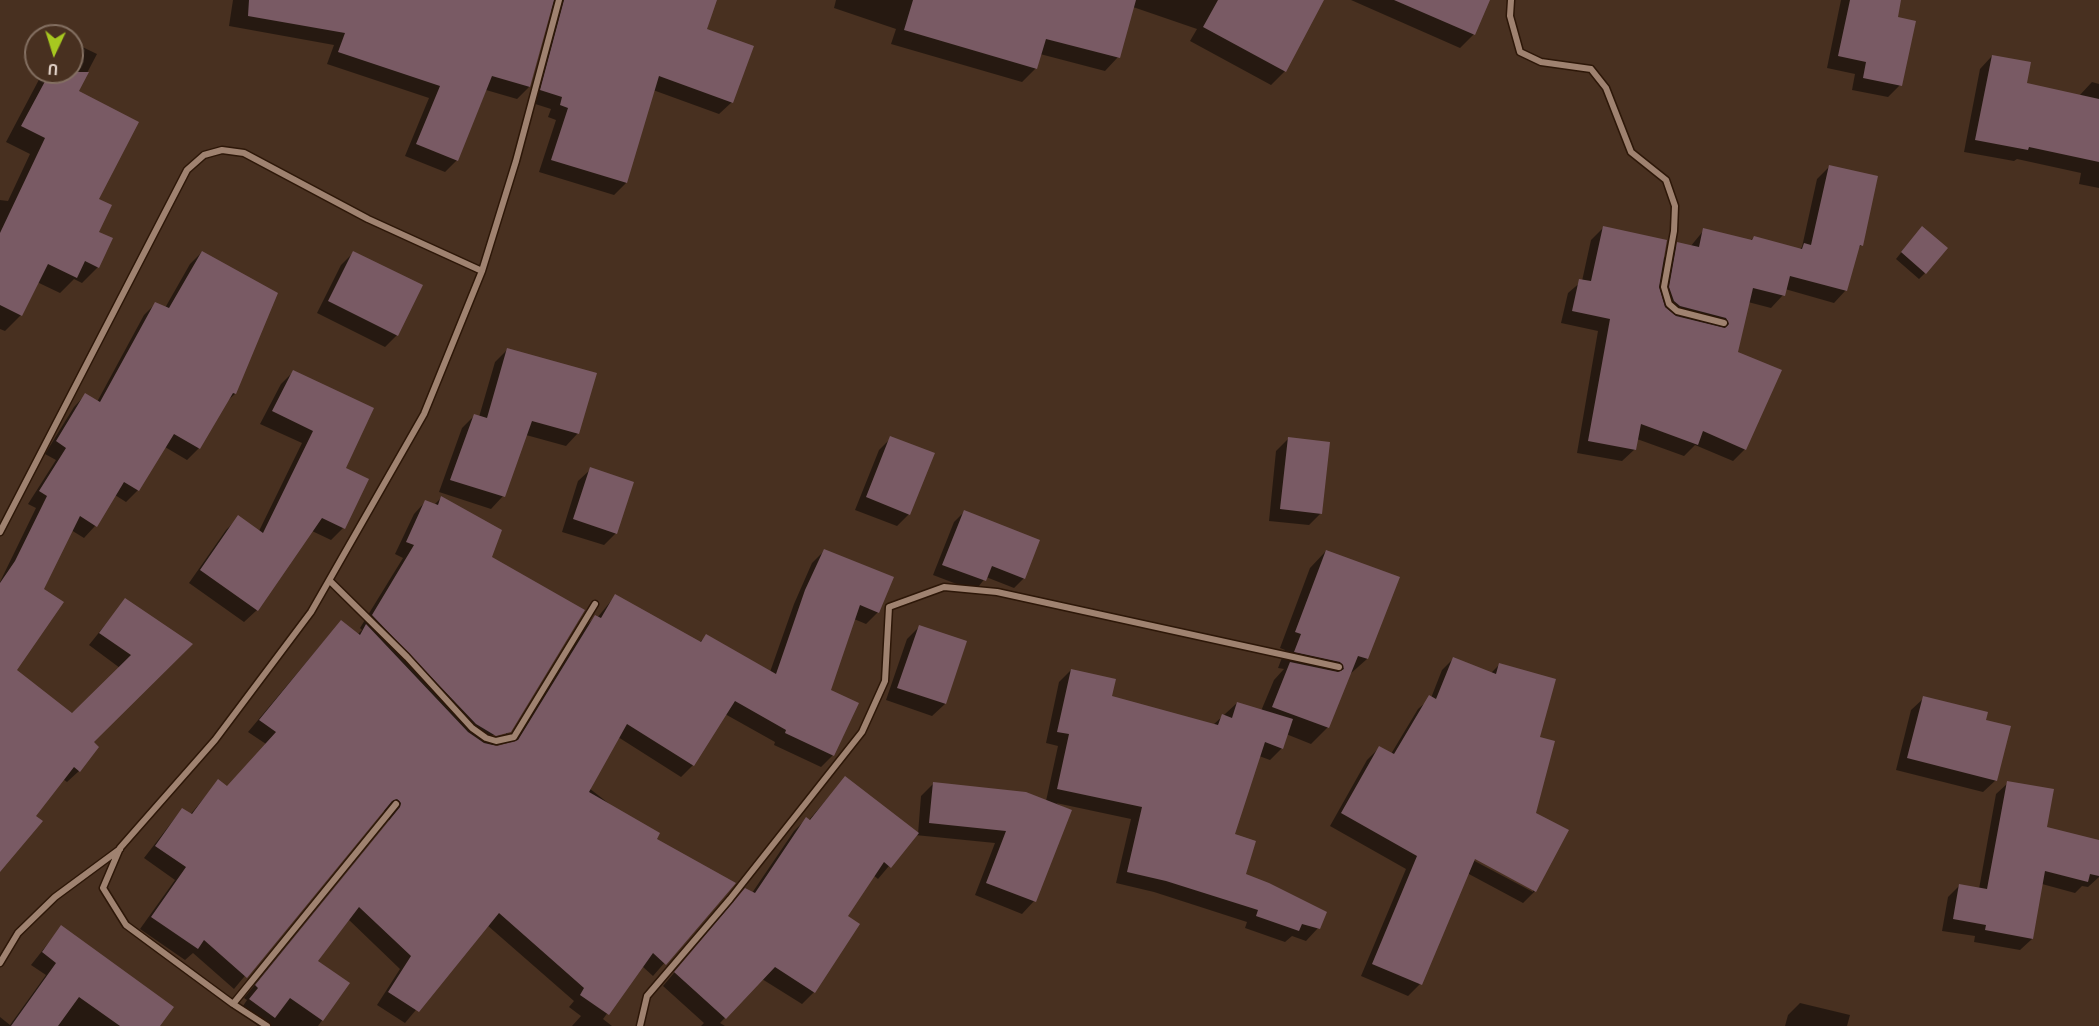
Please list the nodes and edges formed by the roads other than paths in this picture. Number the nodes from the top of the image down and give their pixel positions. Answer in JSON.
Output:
{"nodes":[{"id":1,"x":559,"y":0,"type":"edge"},
{"id":2,"x":1511,"y":0,"type":"edge"},
{"id":3,"x":482,"y":271,"type":"junction"},
{"id":4,"x":1724,"y":323,"type":"dead end"},
{"id":5,"x":0,"y":532,"type":"edge"},
{"id":6,"x":330,"y":581,"type":"junction"},
{"id":7,"x":595,"y":604,"type":"dead end"},
{"id":8,"x":1339,"y":668,"type":"dead end"},
{"id":9,"x":396,"y":804,"type":"dead end"},
{"id":10,"x":120,"y":848,"type":"junction"},
{"id":11,"x":0,"y":963,"type":"edge"},
{"id":12,"x":233,"y":1004,"type":"junction"},
{"id":13,"x":267,"y":1026,"type":"edge"},
{"id":14,"x":640,"y":1026,"type":"edge"}],
"edges":[{"from":1,"to":3,"type":"street"},
{"from":2,"to":4,"type":"street"},
{"from":3,"to":5,"type":"street"},
{"from":3,"to":6,"type":"street"},
{"from":6,"to":7,"type":"street"},
{"from":6,"to":10,"type":"street"},
{"from":8,"to":14,"type":"street"},
{"from":9,"to":12,"type":"street"},
{"from":10,"to":11,"type":"street"},
{"from":10,"to":12,"type":"street"},
{"from":12,"to":13,"type":"street"}]}
